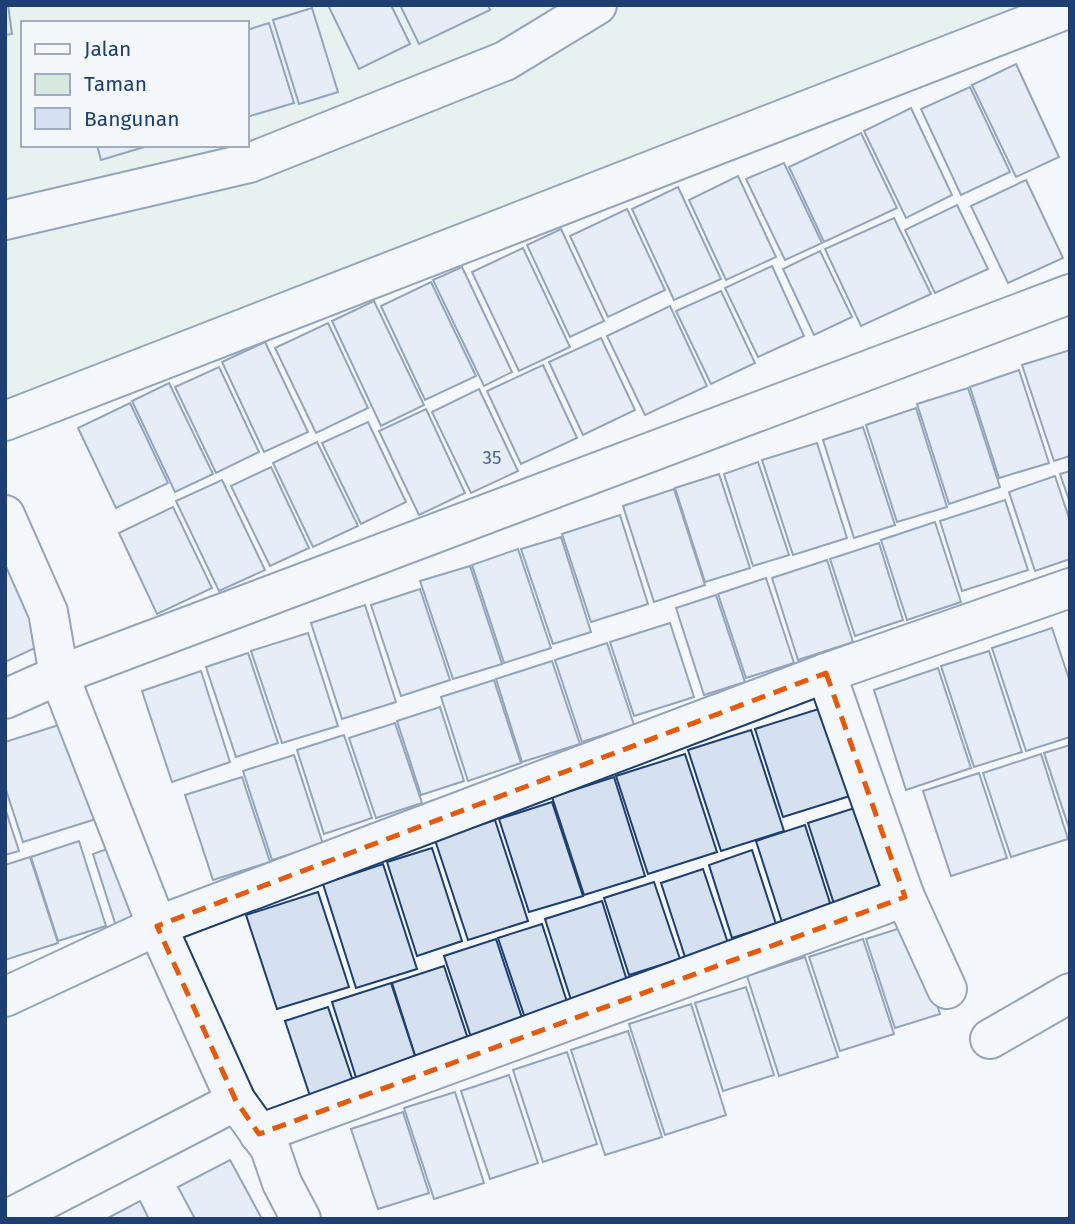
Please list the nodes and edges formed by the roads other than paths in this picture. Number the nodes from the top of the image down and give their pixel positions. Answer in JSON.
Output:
{"nodes":[{"id":1,"x":597,"y":5,"type":"edge"},
{"id":2,"x":1070,"y":8,"type":"edge"},
{"id":3,"x":5,"y":220,"type":"edge"},
{"id":4,"x":1070,"y":295,"type":"edge"},
{"id":5,"x":5,"y":421,"type":"edge"},
{"id":6,"x":5,"y":515,"type":"edge"},
{"id":7,"x":1070,"y":588,"type":"edge"},
{"id":8,"x":825,"y":673,"type":"junction"},
{"id":9,"x":60,"y":676,"type":"junction"},
{"id":10,"x":5,"y":699,"type":"edge"},
{"id":11,"x":905,"y":897,"type":"junction"},
{"id":12,"x":157,"y":926,"type":"junction"},
{"id":13,"x":947,"y":989,"type":"dead end"},
{"id":14,"x":1070,"y":993,"type":"edge"},
{"id":15,"x":5,"y":997,"type":"edge"},
{"id":16,"x":990,"y":1039,"type":"dead end"},
{"id":17,"x":236,"y":1101,"type":"junction"},
{"id":18,"x":259,"y":1134,"type":"junction"},
{"id":19,"x":22,"y":1215,"type":"edge"},
{"id":20,"x":301,"y":1219,"type":"edge"}],
"edges":[{"from":1,"to":3,"type":"street"},
{"from":2,"to":5,"type":"street"},
{"from":4,"to":9,"type":"street"},
{"from":6,"to":9,"type":"street"},
{"from":7,"to":8,"type":"street"},
{"from":8,"to":11,"type":"street"},
{"from":8,"to":12,"type":"street"},
{"from":9,"to":10,"type":"street"},
{"from":9,"to":12,"type":"street"},
{"from":11,"to":13,"type":"street"},
{"from":11,"to":18,"type":"street"},
{"from":12,"to":15,"type":"street"},
{"from":12,"to":17,"type":"street"},
{"from":14,"to":16,"type":"street"},
{"from":17,"to":18,"type":"street"},
{"from":17,"to":19,"type":"street"},
{"from":18,"to":20,"type":"street"}]}
